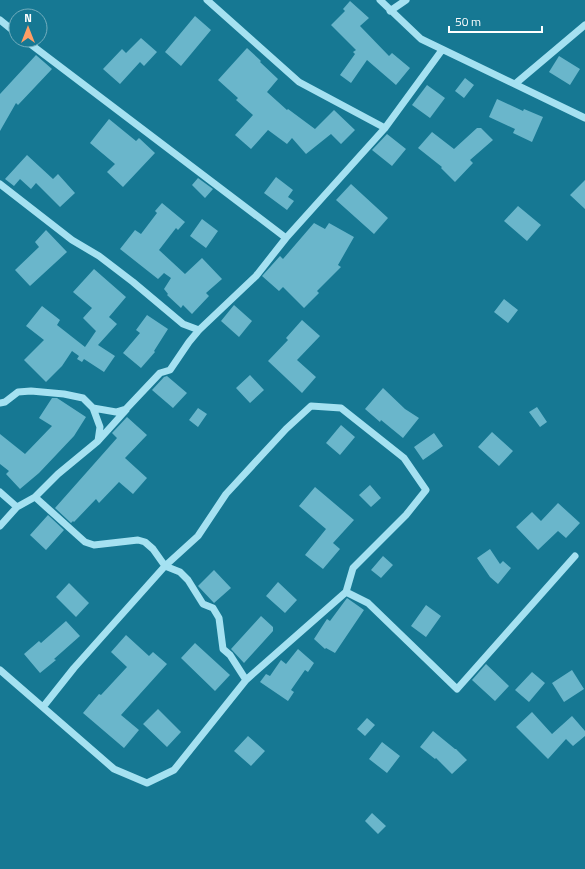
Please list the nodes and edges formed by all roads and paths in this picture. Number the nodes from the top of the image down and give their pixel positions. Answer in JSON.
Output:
{"nodes":[{"id":1,"x":207,"y":0,"type":"edge"},
{"id":2,"x":380,"y":0,"type":"edge"},
{"id":3,"x":406,"y":0,"type":"edge"},
{"id":4,"x":390,"y":11,"type":"junction"},
{"id":5,"x":0,"y":20,"type":"edge"},
{"id":6,"x":585,"y":25,"type":"edge"},
{"id":7,"x":8,"y":26,"type":"edge"},
{"id":8,"x":37,"y":48,"type":"edge"},
{"id":9,"x":442,"y":50,"type":"junction"},
{"id":10,"x":515,"y":84,"type":"junction"},
{"id":11,"x":585,"y":118,"type":"edge"},
{"id":12,"x":385,"y":128,"type":"junction"},
{"id":13,"x":0,"y":184,"type":"edge"},
{"id":14,"x":286,"y":238,"type":"junction"},
{"id":15,"x":198,"y":330,"type":"junction"},
{"id":16,"x":0,"y":403,"type":"edge"},
{"id":17,"x":94,"y":408,"type":"junction"},
{"id":18,"x":126,"y":409,"type":"junction"},
{"id":19,"x":98,"y":441,"type":"junction"},
{"id":20,"x":0,"y":492,"type":"edge"},
{"id":21,"x":35,"y":497,"type":"junction"},
{"id":22,"x":17,"y":508,"type":"junction"},
{"id":23,"x":0,"y":526,"type":"edge"},
{"id":24,"x":574,"y":556,"type":"dead end"},
{"id":25,"x":164,"y":566,"type":"junction"},
{"id":26,"x":346,"y":592,"type":"junction"},
{"id":27,"x":0,"y":670,"type":"edge"},
{"id":28,"x":246,"y":680,"type":"junction"},
{"id":29,"x":43,"y":707,"type":"junction"}],
"edges":[{"from":1,"to":12,"type":"street"},
{"from":2,"to":4,"type":"street"},
{"from":3,"to":4,"type":"street"},
{"from":4,"to":9,"type":"street"},
{"from":5,"to":7,"type":"street"},
{"from":6,"to":10,"type":"street"},
{"from":8,"to":14,"type":"street"},
{"from":9,"to":10,"type":"street"},
{"from":9,"to":12,"type":"street"},
{"from":10,"to":11,"type":"street"},
{"from":12,"to":14,"type":"street"},
{"from":13,"to":15,"type":"street"},
{"from":14,"to":15,"type":"street"},
{"from":15,"to":18,"type":"street"},
{"from":16,"to":17,"type":"street"},
{"from":17,"to":18,"type":"street"},
{"from":17,"to":19,"type":"street"},
{"from":18,"to":19,"type":"street"},
{"from":19,"to":21,"type":"street"},
{"from":20,"to":22,"type":"street"},
{"from":21,"to":22,"type":"street"},
{"from":21,"to":25,"type":"street"},
{"from":22,"to":23,"type":"street"},
{"from":24,"to":26,"type":"street"},
{"from":25,"to":26,"type":"street"},
{"from":25,"to":28,"type":"street"},
{"from":25,"to":29,"type":"street"},
{"from":26,"to":28,"type":"street"},
{"from":27,"to":29,"type":"street"},
{"from":28,"to":29,"type":"street"}]}
